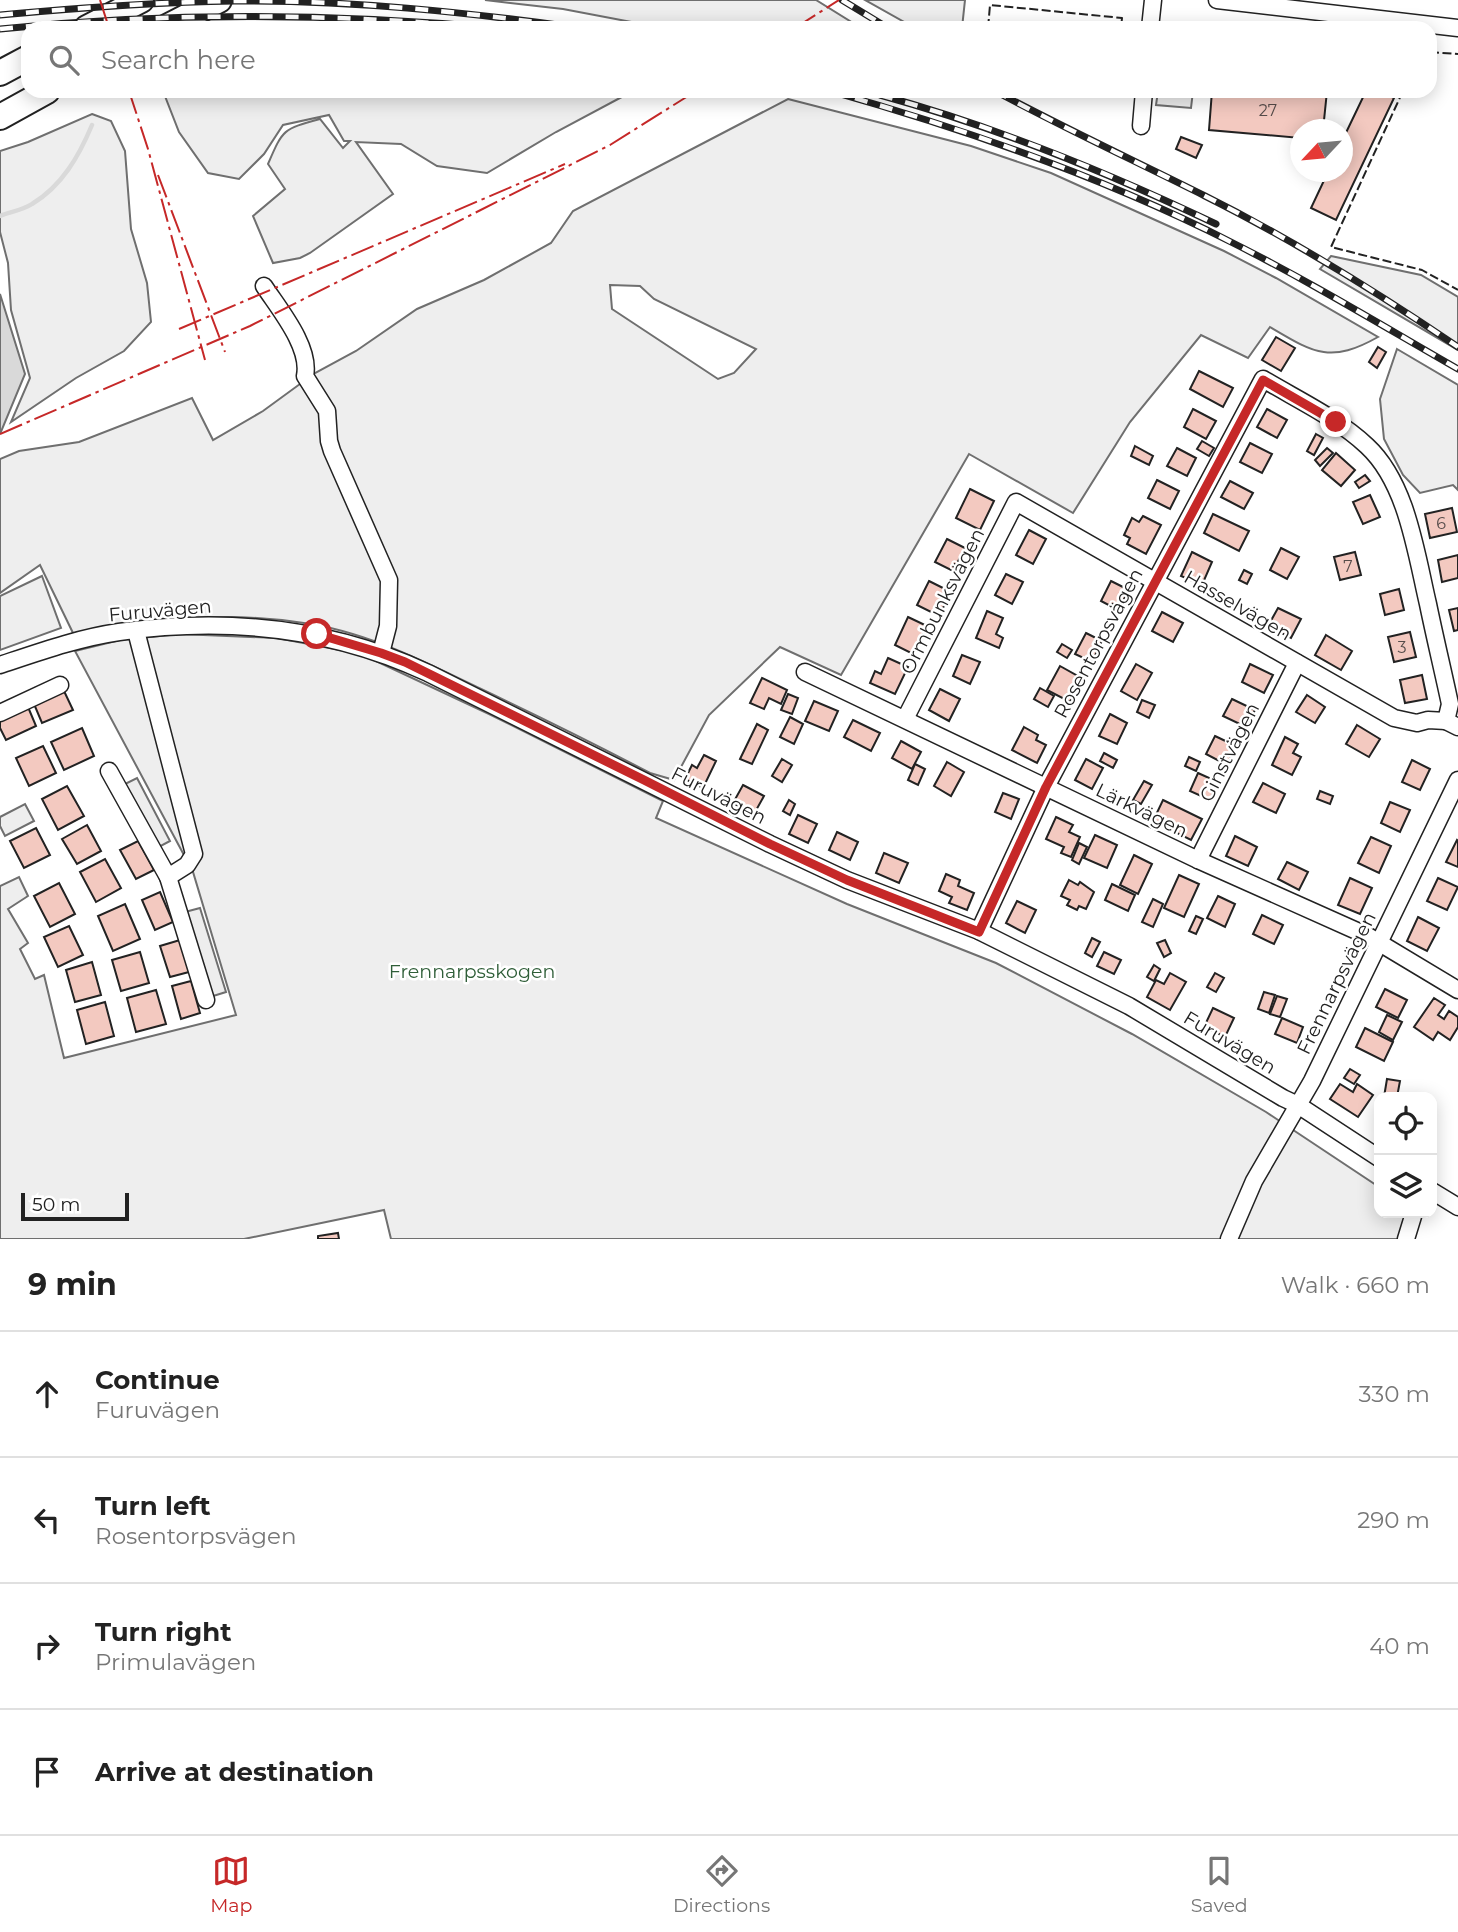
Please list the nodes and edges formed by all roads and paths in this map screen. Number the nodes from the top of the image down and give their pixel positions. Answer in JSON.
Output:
{"nodes":[{"id":1,"x":141,"y":0,"type":"edge"},
{"id":2,"x":219,"y":0,"type":"edge"},
{"id":3,"x":1153,"y":0,"type":"edge"},
{"id":4,"x":1219,"y":0,"type":"edge"},
{"id":5,"x":100,"y":21,"type":"edge"},
{"id":6,"x":178,"y":21,"type":"edge"},
{"id":7,"x":1151,"y":21,"type":"edge"},
{"id":8,"x":1398,"y":21,"type":"edge"},
{"id":9,"x":1437,"y":26,"type":"edge"},
{"id":10,"x":1458,"y":28,"type":"edge"},
{"id":11,"x":21,"y":62,"type":"edge"},
{"id":12,"x":0,"y":73,"type":"edge"},
{"id":13,"x":34,"y":98,"type":"edge"},
{"id":14,"x":1143,"y":98,"type":"edge"},
{"id":15,"x":0,"y":117,"type":"edge"},
{"id":16,"x":1141,"y":126,"type":"dead end"},
{"id":17,"x":264,"y":286,"type":"dead end"},
{"id":18,"x":1016,"y":502,"type":"joint"},
{"id":19,"x":1154,"y":580,"type":"junction"},
{"id":20,"x":136,"y":631,"type":"junction"},
{"id":21,"x":381,"y":653,"type":"junction"},
{"id":22,"x":1297,"y":663,"type":"junction"},
{"id":23,"x":0,"y":665,"type":"edge"},
{"id":24,"x":805,"y":672,"type":"dead end"},
{"id":25,"x":60,"y":685,"type":"dead end"},
{"id":26,"x":0,"y":713,"type":"edge"},
{"id":27,"x":905,"y":719,"type":"junction"},
{"id":28,"x":1452,"y":724,"type":"edge"},
{"id":29,"x":109,"y":771,"type":"dead end"},
{"id":30,"x":1458,"y":780,"type":"edge"},
{"id":31,"x":1046,"y":787,"type":"junction"},
{"id":32,"x":1198,"y":860,"type":"junction"},
{"id":33,"x":168,"y":877,"type":"junction"},
{"id":34,"x":979,"y":932,"type":"junction"},
{"id":35,"x":1379,"y":942,"type":"junction"},
{"id":36,"x":1458,"y":990,"type":"edge"},
{"id":37,"x":206,"y":1000,"type":"dead end"},
{"id":38,"x":1298,"y":1105,"type":"junction"},
{"id":39,"x":1374,"y":1155,"type":"edge"},
{"id":40,"x":1437,"y":1194,"type":"edge"},
{"id":41,"x":1458,"y":1207,"type":"edge"},
{"id":42,"x":1412,"y":1218,"type":"edge"},
{"id":43,"x":1229,"y":1239,"type":"edge"},
{"id":44,"x":1406,"y":1239,"type":"edge"}],
"edges":[{"from":1,"to":5,"type":"highway"},
{"from":2,"to":6,"type":"highway"},
{"from":3,"to":7,"type":"street"},
{"from":4,"to":8,"type":"street"},
{"from":9,"to":10,"type":"street"},
{"from":11,"to":12,"type":"highway"},
{"from":13,"to":15,"type":"highway"},
{"from":14,"to":16,"type":"street"},
{"from":17,"to":21,"type":"street"},
{"from":18,"to":19,"type":"street","name":"Hasselvägen"},
{"from":18,"to":27,"type":"street","name":"Ormbunksvägen"},
{"from":19,"to":22,"type":"street","name":"Hasselvägen"},
{"from":19,"to":28,"type":"street","name":"Rosentorpsvägen"},
{"from":19,"to":31,"type":"street","name":"Rosentorpsvägen"},
{"from":20,"to":21,"type":"street","name":"Furuvägen"},
{"from":20,"to":23,"type":"street","name":"Furuvägen"},
{"from":20,"to":33,"type":"street"},
{"from":21,"to":34,"type":"street","name":"Furuvägen"},
{"from":22,"to":28,"type":"street","name":"Hasselvägen"},
{"from":22,"to":32,"type":"street","name":"Ginstvägen"},
{"from":24,"to":27,"type":"street","name":"Lärkvägen"},
{"from":25,"to":26,"type":"street"},
{"from":27,"to":31,"type":"street","name":"Lärkvägen"},
{"from":29,"to":33,"type":"street"},
{"from":30,"to":35,"type":"street","name":"Frennarpsvägen"},
{"from":31,"to":32,"type":"street","name":"Lärkvägen"},
{"from":31,"to":34,"type":"street","name":"Rosentorpsvägen"},
{"from":32,"to":35,"type":"street","name":"Lärkvägen"},
{"from":33,"to":37,"type":"street"},
{"from":34,"to":38,"type":"street","name":"Furuvägen"},
{"from":35,"to":36,"type":"street","name":"Lärkvägen"},
{"from":35,"to":38,"type":"street","name":"Frennarpsvägen"},
{"from":38,"to":39,"type":"street","name":"Furuvägen"},
{"from":38,"to":43,"type":"street","name":"Frennarpsvägen"},
{"from":40,"to":41,"type":"street"},
{"from":42,"to":44,"type":"street"}]}
